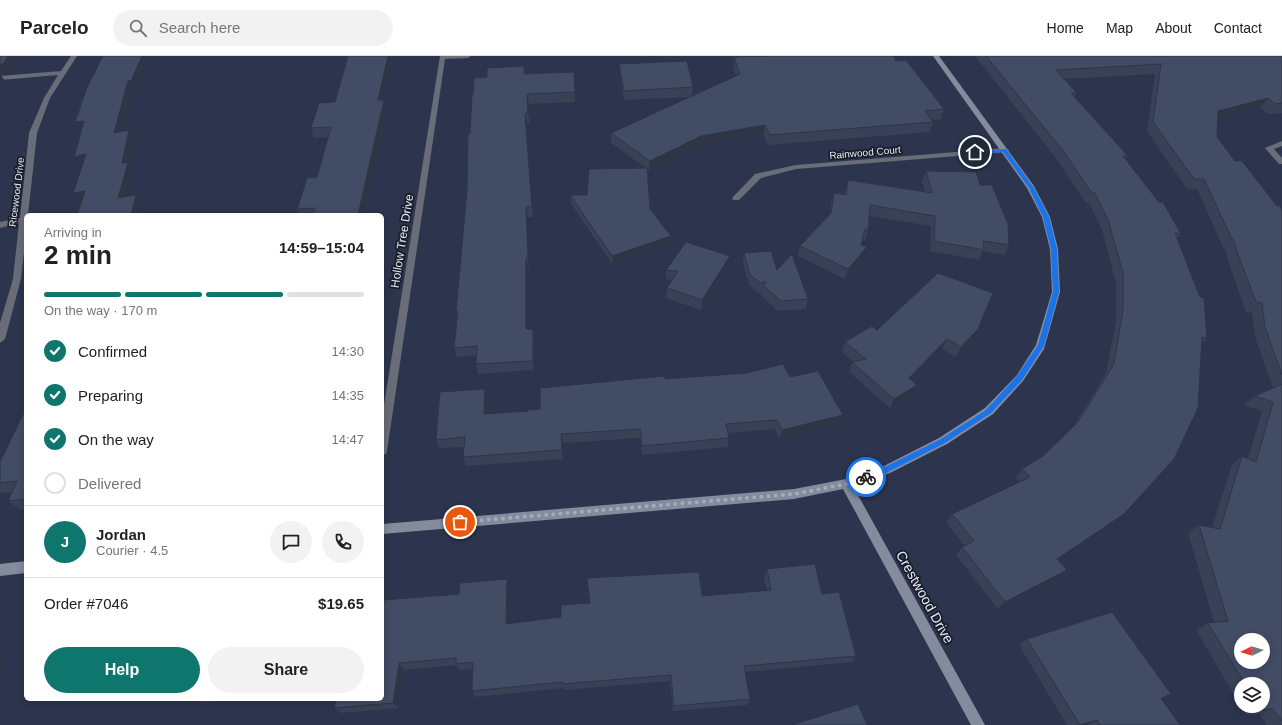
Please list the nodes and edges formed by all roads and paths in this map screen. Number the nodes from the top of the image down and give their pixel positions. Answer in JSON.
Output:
{"nodes":[{"id":1,"x":74,"y":56,"type":"edge"},
{"id":2,"x":468,"y":56,"type":"edge"},
{"id":3,"x":936,"y":56,"type":"edge"},
{"id":4,"x":63,"y":73,"type":"junction"},
{"id":5,"x":0,"y":78,"type":"edge"},
{"id":6,"x":1282,"y":143,"type":"edge"},
{"id":7,"x":1005,"y":150,"type":"junction"},
{"id":8,"x":1282,"y":162,"type":"edge"},
{"id":9,"x":736,"y":198,"type":"dead end"},
{"id":10,"x":22,"y":220,"type":"junction"},
{"id":11,"x":0,"y":225,"type":"edge"},
{"id":12,"x":0,"y":339,"type":"edge"},
{"id":13,"x":384,"y":438,"type":"edge"},
{"id":14,"x":846,"y":484,"type":"junction"},
{"id":15,"x":384,"y":529,"type":"edge"},
{"id":16,"x":24,"y":567,"type":"edge"},
{"id":17,"x":0,"y":570,"type":"edge"},
{"id":18,"x":978,"y":725,"type":"edge"}],
"edges":[{"from":1,"to":4,"type":"street","name":"Ricewood Drive"},
{"from":2,"to":13,"type":"street","name":"Hollow Tree Drive"},
{"from":3,"to":7,"type":"street"},
{"from":4,"to":5,"type":"street"},
{"from":4,"to":10,"type":"street","name":"Ricewood Drive"},
{"from":6,"to":8,"type":"street"},
{"from":7,"to":9,"type":"street","name":"Rainwood Court"},
{"from":7,"to":14,"type":"street"},
{"from":10,"to":11,"type":"street"},
{"from":10,"to":12,"type":"street","name":"Ricewood Drive"},
{"from":14,"to":15,"type":"street"},
{"from":14,"to":18,"type":"street","name":"Crestwood Drive"},
{"from":16,"to":17,"type":"street"}]}
